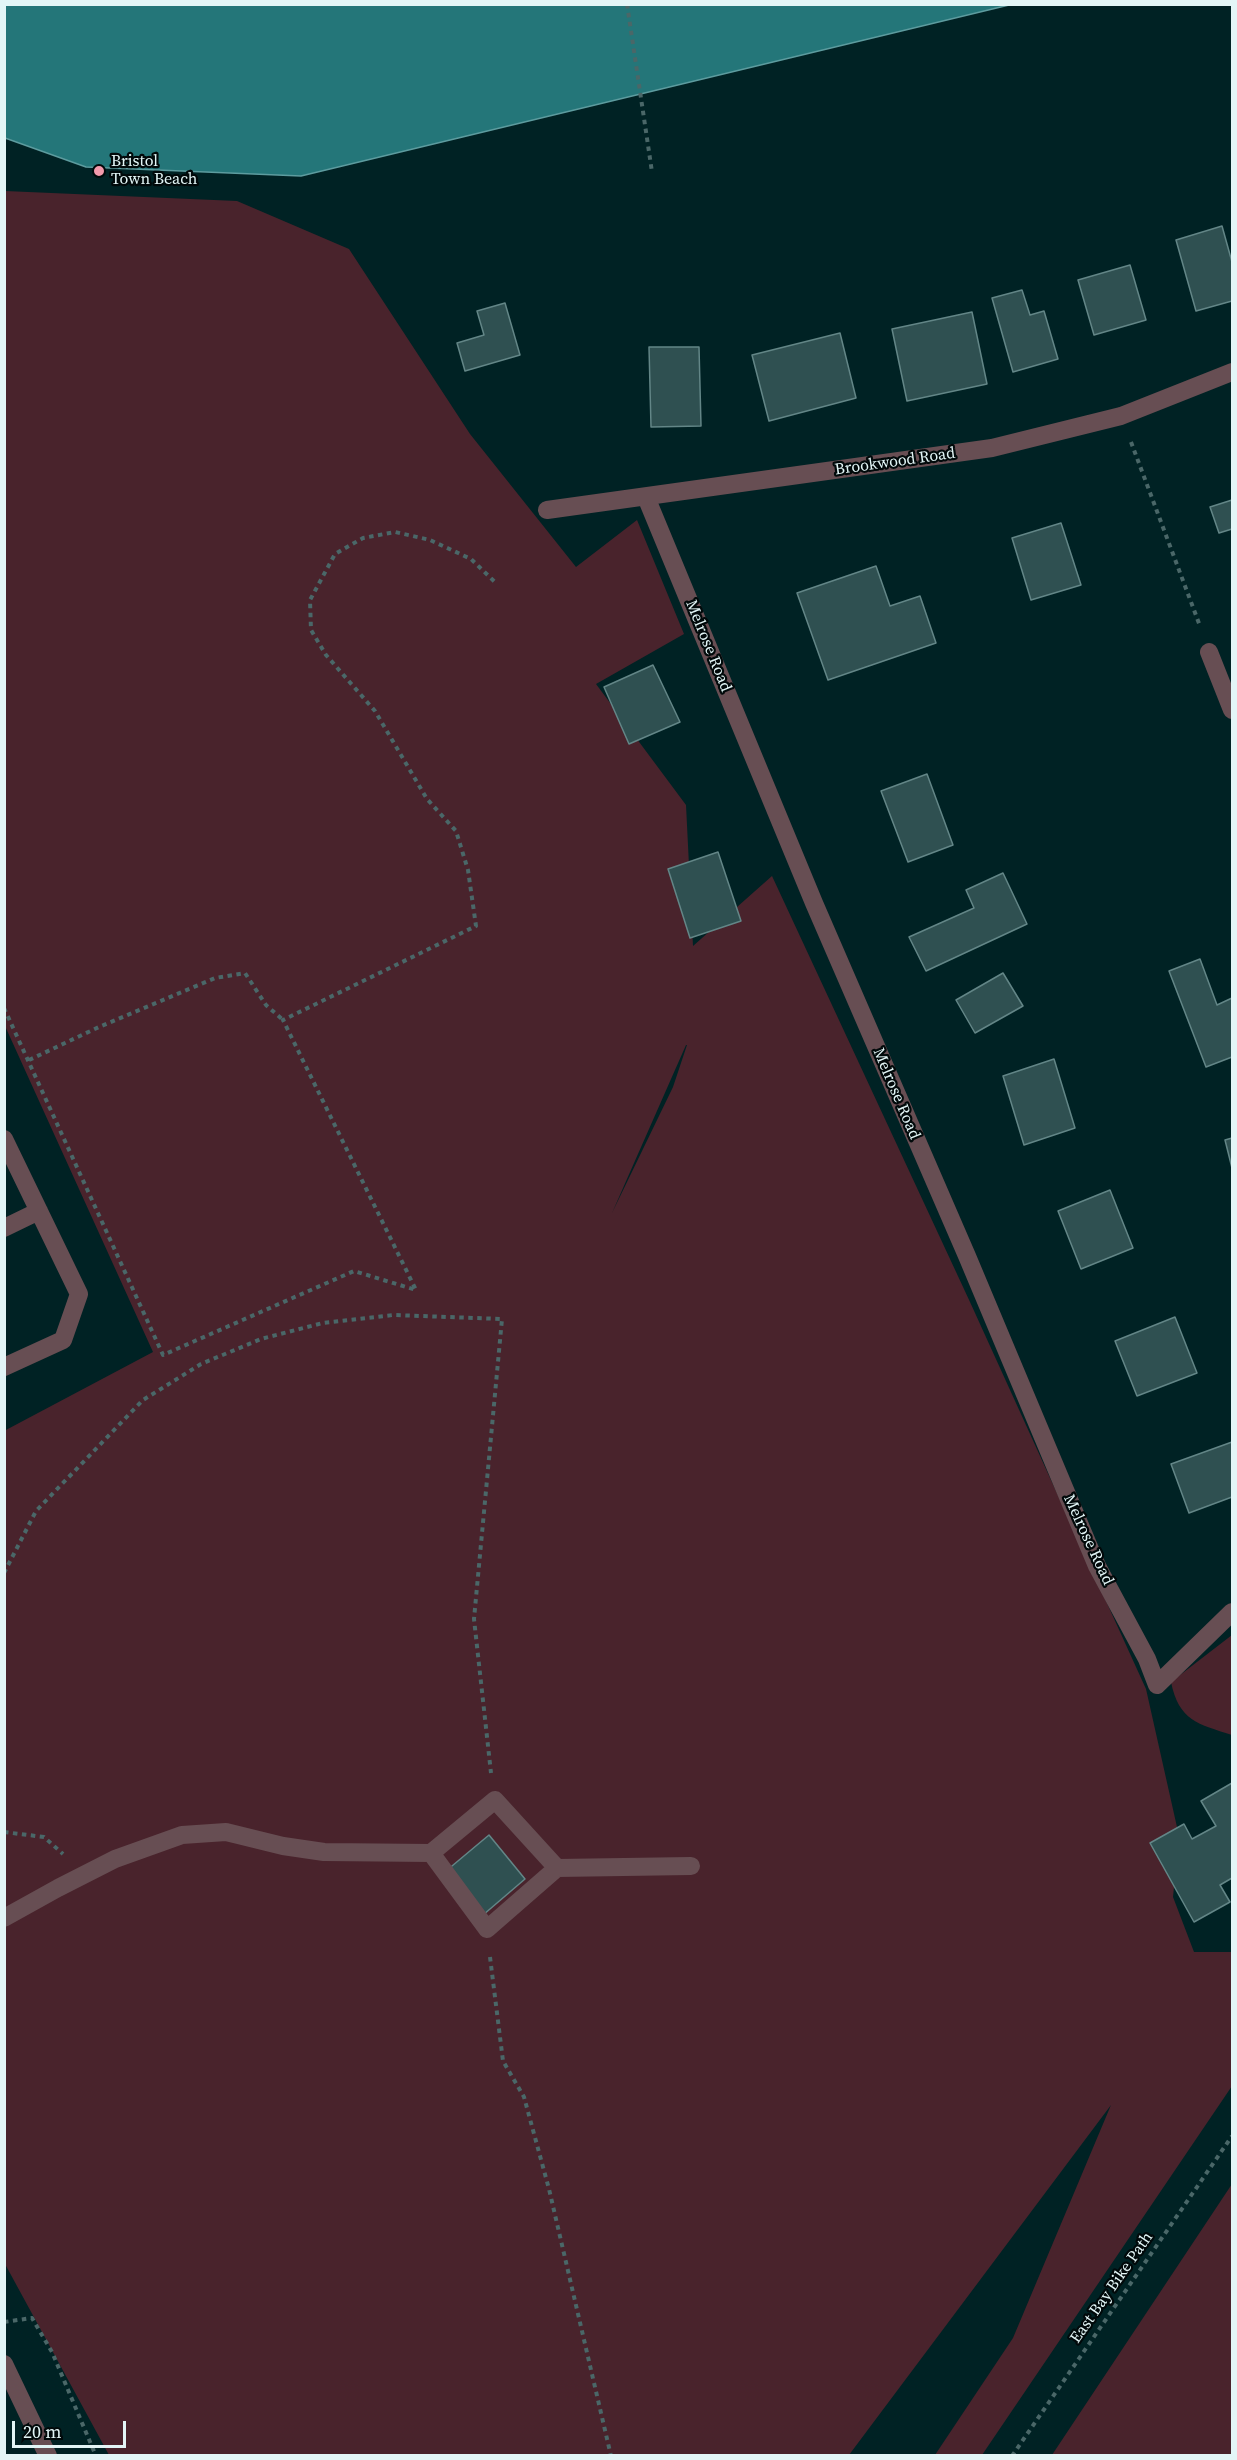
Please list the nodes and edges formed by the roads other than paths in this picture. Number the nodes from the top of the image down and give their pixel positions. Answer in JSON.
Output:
{"nodes":[{"id":1,"x":1233,"y":372,"type":"edge"},
{"id":2,"x":646,"y":497,"type":"junction"},
{"id":3,"x":547,"y":510,"type":"dead end"},
{"id":4,"x":1209,"y":652,"type":"road end"},
{"id":5,"x":1233,"y":710,"type":"edge"},
{"id":6,"x":4,"y":1139,"type":"edge"},
{"id":7,"x":39,"y":1211,"type":"junction"},
{"id":8,"x":4,"y":1228,"type":"edge"},
{"id":9,"x":4,"y":1367,"type":"edge"},
{"id":10,"x":1233,"y":1612,"type":"edge"},
{"id":11,"x":431,"y":1853,"type":"junction"},
{"id":12,"x":690,"y":1866,"type":"dead end"},
{"id":13,"x":557,"y":1868,"type":"junction"},
{"id":14,"x":4,"y":1918,"type":"edge"},
{"id":15,"x":4,"y":2364,"type":"edge"},
{"id":16,"x":48,"y":2456,"type":"edge"}],
"edges":[{"from":1,"to":2,"type":"street","name":"Brookwood Road"},
{"from":2,"to":3,"type":"street","name":"Brookwood Road"},
{"from":2,"to":10,"type":"street","name":"Melrose Road"},
{"from":4,"to":5,"type":"street"},
{"from":6,"to":7,"type":"street"},
{"from":7,"to":8,"type":"street"},
{"from":7,"to":9,"type":"street"},
{"from":11,"to":13,"type":"street"},
{"from":11,"to":13,"type":"street"},
{"from":11,"to":14,"type":"street"},
{"from":12,"to":13,"type":"street"},
{"from":15,"to":16,"type":"street"}]}
